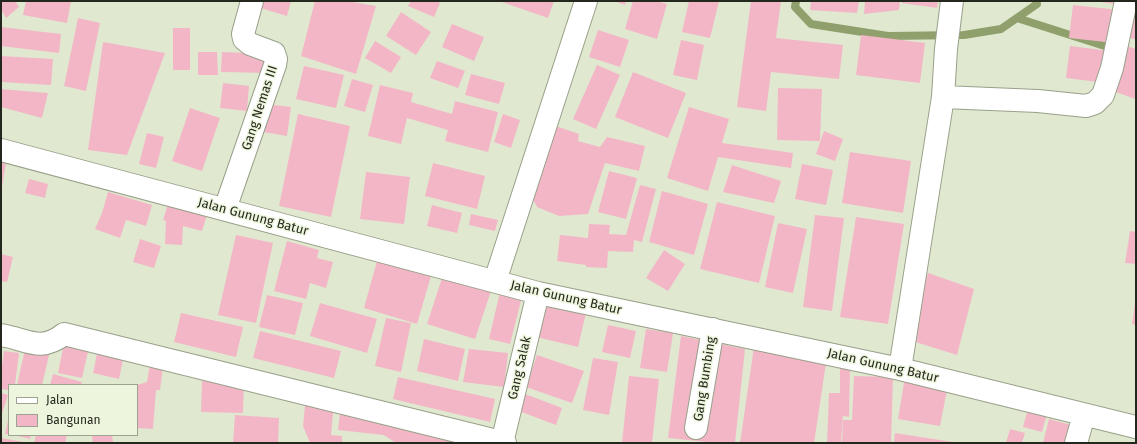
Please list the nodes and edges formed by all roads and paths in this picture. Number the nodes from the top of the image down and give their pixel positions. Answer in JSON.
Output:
{"nodes":[{"id":1,"x":252,"y":1,"type":"edge"},
{"id":2,"x":586,"y":1,"type":"edge"},
{"id":3,"x":952,"y":1,"type":"edge"},
{"id":4,"x":1126,"y":1,"type":"edge"},
{"id":5,"x":943,"y":97,"type":"junction"},
{"id":6,"x":1,"y":150,"type":"edge"},
{"id":7,"x":225,"y":210,"type":"junction"},
{"id":8,"x":496,"y":281,"type":"junction"},
{"id":9,"x":538,"y":293,"type":"junction"},
{"id":10,"x":713,"y":329,"type":"junction"},
{"id":11,"x":1,"y":335,"type":"edge"},
{"id":12,"x":900,"y":369,"type":"junction"},
{"id":13,"x":1084,"y":415,"type":"junction"},
{"id":14,"x":1136,"y":427,"type":"edge"},
{"id":15,"x":696,"y":428,"type":"dead end"},
{"id":16,"x":503,"y":443,"type":"edge"},
{"id":17,"x":1076,"y":443,"type":"edge"}],
"edges":[{"from":1,"to":7,"type":"street","name":"Gang Nemas III"},
{"from":2,"to":8,"type":"street"},
{"from":3,"to":5,"type":"street"},
{"from":4,"to":5,"type":"street"},
{"from":5,"to":12,"type":"street"},
{"from":6,"to":7,"type":"street","name":"Jalan Gunung Batur"},
{"from":7,"to":8,"type":"street","name":"Jalan Gunung Batur"},
{"from":8,"to":9,"type":"street","name":"Jalan Gunung Batur"},
{"from":9,"to":10,"type":"street","name":"Jalan Gunung Batur"},
{"from":9,"to":16,"type":"street","name":"Gang Salak"},
{"from":10,"to":12,"type":"street","name":"Jalan Gunung Batur"},
{"from":10,"to":15,"type":"street","name":"Gang Bumbing"},
{"from":11,"to":16,"type":"street"},
{"from":12,"to":13,"type":"street","name":"Jalan Gunung Batur"},
{"from":13,"to":14,"type":"street","name":"Jalan Gunung Batur"},
{"from":13,"to":17,"type":"street"}]}
